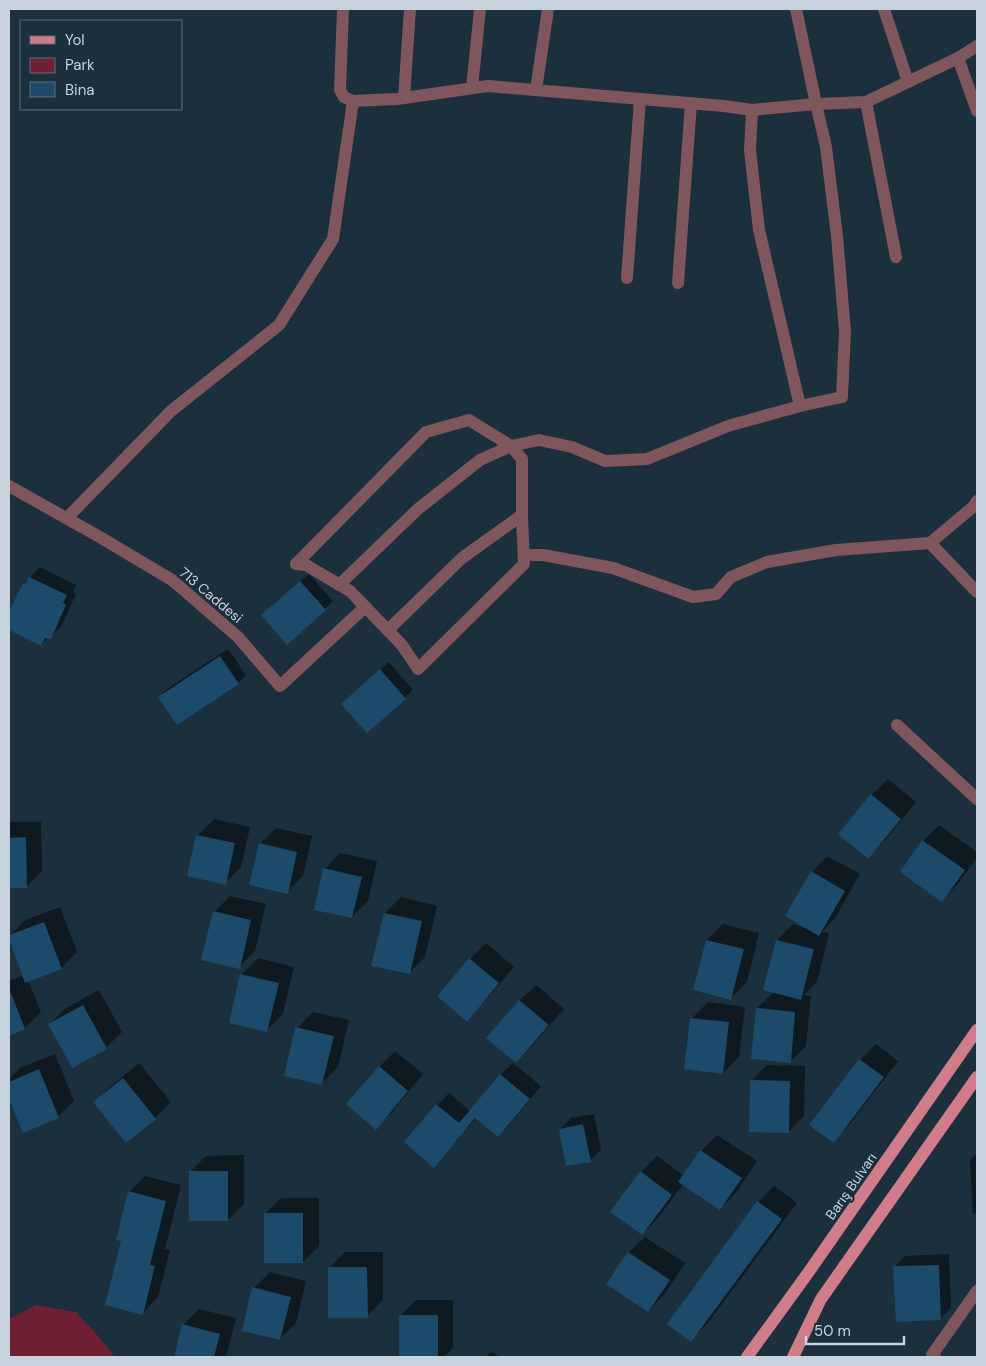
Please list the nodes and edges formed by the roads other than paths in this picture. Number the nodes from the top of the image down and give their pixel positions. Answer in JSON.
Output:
{"nodes":[{"id":1,"x":344,"y":9,"type":"edge"},
{"id":2,"x":410,"y":9,"type":"edge"},
{"id":3,"x":480,"y":9,"type":"edge"},
{"id":4,"x":548,"y":9,"type":"edge"},
{"id":5,"x":796,"y":9,"type":"edge"},
{"id":6,"x":884,"y":9,"type":"edge"},
{"id":7,"x":977,"y":46,"type":"edge"},
{"id":8,"x":958,"y":58,"type":"junction"},
{"id":9,"x":908,"y":82,"type":"junction"},
{"id":10,"x":472,"y":88,"type":"junction"},
{"id":11,"x":536,"y":90,"type":"junction"},
{"id":12,"x":404,"y":98,"type":"junction"},
{"id":13,"x":640,"y":99,"type":"junction"},
{"id":14,"x":353,"y":100,"type":"junction"},
{"id":15,"x":866,"y":102,"type":"junction"},
{"id":16,"x":691,"y":103,"type":"junction"},
{"id":17,"x":816,"y":104,"type":"junction"},
{"id":18,"x":752,"y":110,"type":"junction"},
{"id":19,"x":977,"y":111,"type":"edge"},
{"id":20,"x":896,"y":258,"type":"dead end"},
{"id":21,"x":627,"y":278,"type":"dead end"},
{"id":22,"x":678,"y":283,"type":"dead end"},
{"id":23,"x":800,"y":406,"type":"junction"},
{"id":24,"x":511,"y":446,"type":"junction"},
{"id":25,"x":9,"y":486,"type":"edge"},
{"id":26,"x":977,"y":502,"type":"edge"},
{"id":27,"x":522,"y":515,"type":"junction"},
{"id":28,"x":67,"y":518,"type":"junction"},
{"id":29,"x":930,"y":543,"type":"junction"},
{"id":30,"x":524,"y":554,"type":"junction"},
{"id":31,"x":340,"y":585,"type":"junction"},
{"id":32,"x":977,"y":592,"type":"edge"},
{"id":33,"x":365,"y":607,"type":"junction"},
{"id":34,"x":388,"y":630,"type":"junction"},
{"id":35,"x":897,"y":725,"type":"dead end"},
{"id":36,"x":977,"y":799,"type":"edge"},
{"id":37,"x":977,"y":1030,"type":"edge"},
{"id":38,"x":977,"y":1077,"type":"edge"},
{"id":39,"x":977,"y":1290,"type":"edge"},
{"id":40,"x":972,"y":1304,"type":"edge"},
{"id":41,"x":747,"y":1357,"type":"edge"},
{"id":42,"x":793,"y":1357,"type":"edge"},
{"id":43,"x":935,"y":1357,"type":"edge"}],
"edges":[{"from":1,"to":14,"type":"street"},
{"from":2,"to":12,"type":"street"},
{"from":3,"to":10,"type":"street"},
{"from":4,"to":11,"type":"street"},
{"from":5,"to":17,"type":"street"},
{"from":6,"to":9,"type":"street"},
{"from":7,"to":8,"type":"street"},
{"from":8,"to":9,"type":"street"},
{"from":8,"to":19,"type":"street"},
{"from":9,"to":15,"type":"street"},
{"from":10,"to":11,"type":"street"},
{"from":10,"to":12,"type":"street"},
{"from":11,"to":13,"type":"street"},
{"from":12,"to":14,"type":"street"},
{"from":13,"to":16,"type":"street"},
{"from":13,"to":21,"type":"street"},
{"from":14,"to":28,"type":"street"},
{"from":15,"to":17,"type":"street"},
{"from":15,"to":20,"type":"street"},
{"from":16,"to":18,"type":"street"},
{"from":16,"to":22,"type":"street"},
{"from":17,"to":18,"type":"street"},
{"from":17,"to":23,"type":"street"},
{"from":18,"to":23,"type":"street"},
{"from":23,"to":24,"type":"street"},
{"from":24,"to":27,"type":"street"},
{"from":24,"to":31,"type":"street"},
{"from":24,"to":31,"type":"street"},
{"from":25,"to":28,"type":"street","name":"713 Caddesi"},
{"from":26,"to":29,"type":"street"},
{"from":27,"to":30,"type":"street"},
{"from":27,"to":34,"type":"street"},
{"from":28,"to":33,"type":"street","name":"713 Caddesi"},
{"from":29,"to":30,"type":"street"},
{"from":29,"to":32,"type":"street"},
{"from":30,"to":34,"type":"street"},
{"from":31,"to":33,"type":"street"},
{"from":33,"to":34,"type":"street"},
{"from":35,"to":36,"type":"street"},
{"from":37,"to":41,"type":"main road","name":"Barış Bulvarı"},
{"from":38,"to":42,"type":"main road"},
{"from":39,"to":40,"type":"street"},
{"from":40,"to":43,"type":"street"}]}
